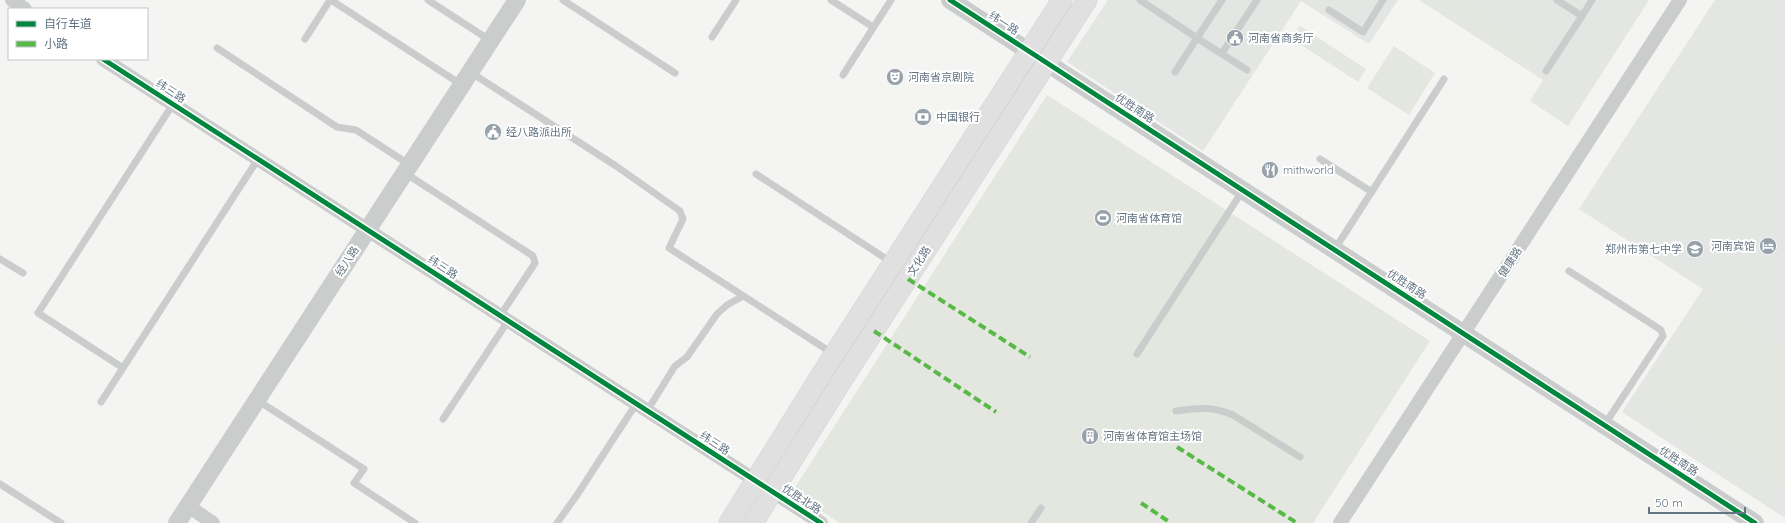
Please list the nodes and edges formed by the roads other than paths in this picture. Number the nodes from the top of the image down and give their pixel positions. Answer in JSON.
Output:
{"nodes":[{"id":1,"x":12,"y":0,"type":"edge"},
{"id":2,"x":331,"y":0,"type":"edge"},
{"id":3,"x":428,"y":0,"type":"edge"},
{"id":4,"x":517,"y":0,"type":"edge"},
{"id":5,"x":563,"y":0,"type":"edge"},
{"id":6,"x":736,"y":0,"type":"edge"},
{"id":7,"x":831,"y":0,"type":"edge"},
{"id":8,"x":891,"y":0,"type":"edge"},
{"id":9,"x":950,"y":0,"type":"edge"},
{"id":10,"x":1062,"y":0,"type":"edge"},
{"id":11,"x":1087,"y":0,"type":"edge"},
{"id":12,"x":1140,"y":0,"type":"edge"},
{"id":13,"x":1222,"y":0,"type":"edge"},
{"id":14,"x":1257,"y":0,"type":"edge"},
{"id":15,"x":1383,"y":0,"type":"edge"},
{"id":16,"x":1557,"y":0,"type":"edge"},
{"id":17,"x":1592,"y":0,"type":"edge"},
{"id":18,"x":1680,"y":0,"type":"edge"},
{"id":19,"x":24,"y":8,"type":"edge"},
{"id":20,"x":1329,"y":10,"type":"dead end"},
{"id":21,"x":1582,"y":16,"type":"junction"},
{"id":22,"x":873,"y":28,"type":"junction"},
{"id":23,"x":712,"y":38,"type":"dead end"},
{"id":24,"x":1197,"y":38,"type":"junction"},
{"id":25,"x":305,"y":39,"type":"dead end"},
{"id":26,"x":491,"y":41,"type":"junction"},
{"id":27,"x":217,"y":48,"type":"dead end"},
{"id":28,"x":1029,"y":52,"type":"junction"},
{"id":29,"x":1222,"y":54,"type":"junction"},
{"id":30,"x":105,"y":60,"type":"edge"},
{"id":31,"x":1047,"y":63,"type":"junction"},
{"id":32,"x":1247,"y":70,"type":"dead end"},
{"id":33,"x":1546,"y":71,"type":"dead end"},
{"id":34,"x":1175,"y":72,"type":"dead end"},
{"id":35,"x":676,"y":73,"type":"dead end"},
{"id":36,"x":843,"y":76,"type":"dead end"},
{"id":37,"x":466,"y":79,"type":"junction"},
{"id":38,"x":1444,"y":79,"type":"dead end"},
{"id":39,"x":173,"y":104,"type":"junction"},
{"id":40,"x":258,"y":159,"type":"junction"},
{"id":41,"x":1320,"y":159,"type":"dead end"},
{"id":42,"x":407,"y":169,"type":"junction"},
{"id":43,"x":756,"y":174,"type":"dead end"},
{"id":44,"x":1243,"y":190,"type":"junction"},
{"id":45,"x":1372,"y":192,"type":"junction"},
{"id":46,"x":368,"y":230,"type":"junction"},
{"id":47,"x":1335,"y":249,"type":"junction"},
{"id":48,"x":0,"y":258,"type":"edge"},
{"id":49,"x":893,"y":263,"type":"junction"},
{"id":50,"x":1569,"y":271,"type":"dead end"},
{"id":51,"x":23,"y":274,"type":"dead end"},
{"id":52,"x":743,"y":296,"type":"junction"},
{"id":53,"x":504,"y":318,"type":"junction"},
{"id":54,"x":1464,"y":333,"type":"junction"},
{"id":55,"x":834,"y":354,"type":"junction"},
{"id":56,"x":1137,"y":354,"type":"dead end"},
{"id":57,"x":123,"y":368,"type":"junction"},
{"id":58,"x":257,"y":400,"type":"junction"},
{"id":59,"x":101,"y":402,"type":"dead end"},
{"id":60,"x":641,"y":407,"type":"junction"},
{"id":61,"x":1176,"y":411,"type":"dead end"},
{"id":62,"x":443,"y":419,"type":"dead end"},
{"id":63,"x":1605,"y":424,"type":"junction"},
{"id":64,"x":1300,"y":457,"type":"dead end"},
{"id":65,"x":755,"y":480,"type":"junction"},
{"id":66,"x":0,"y":484,"type":"edge"},
{"id":67,"x":773,"y":492,"type":"junction"},
{"id":68,"x":188,"y":506,"type":"junction"},
{"id":69,"x":1041,"y":508,"type":"dead end"},
{"id":70,"x":61,"y":523,"type":"edge"},
{"id":71,"x":177,"y":523,"type":"edge"},
{"id":72,"x":213,"y":523,"type":"edge"},
{"id":73,"x":414,"y":523,"type":"edge"},
{"id":74,"x":557,"y":523,"type":"edge"},
{"id":75,"x":728,"y":523,"type":"edge"},
{"id":76,"x":753,"y":523,"type":"edge"},
{"id":77,"x":821,"y":523,"type":"edge"},
{"id":78,"x":1031,"y":523,"type":"edge"},
{"id":79,"x":1340,"y":523,"type":"edge"},
{"id":80,"x":1755,"y":523,"type":"edge"}],
"edges":[{"from":1,"to":19,"type":"street"},
{"from":2,"to":25,"type":"lane"},
{"from":2,"to":37,"type":"lane"},
{"from":3,"to":26,"type":"lane"},
{"from":4,"to":26,"type":"street","name":"经八路"},
{"from":5,"to":35,"type":"lane"},
{"from":6,"to":23,"type":"lane"},
{"from":7,"to":22,"type":"lane"},
{"from":8,"to":22,"type":"lane"},
{"from":9,"to":28,"type":"street","name":"纬一路"},
{"from":10,"to":28,"type":"main road","name":"文化路"},
{"from":11,"to":31,"type":"main road","name":"文化路"},
{"from":12,"to":24,"type":"lane"},
{"from":13,"to":24,"type":"lane"},
{"from":14,"to":29,"type":"lane"},
{"from":15,"to":20,"type":"lane"},
{"from":16,"to":21,"type":"lane"},
{"from":17,"to":21,"type":"lane"},
{"from":18,"to":54,"type":"street","name":"健康路"},
{"from":21,"to":33,"type":"lane"},
{"from":22,"to":36,"type":"lane"},
{"from":24,"to":29,"type":"lane"},
{"from":24,"to":34,"type":"lane"},
{"from":26,"to":37,"type":"street","name":"经八路"},
{"from":27,"to":42,"type":"lane"},
{"from":28,"to":31,"type":"street","name":"纬一路"},
{"from":28,"to":49,"type":"main road","name":"文化路"},
{"from":29,"to":32,"type":"lane"},
{"from":30,"to":39,"type":"street","name":"纬三路"},
{"from":31,"to":44,"type":"street","name":"优胜南路"},
{"from":31,"to":67,"type":"main road","name":"文化路"},
{"from":37,"to":42,"type":"street","name":"经八路"},
{"from":37,"to":52,"type":"lane"},
{"from":38,"to":45,"type":"lane"},
{"from":39,"to":40,"type":"street","name":"纬三路"},
{"from":39,"to":57,"type":"lane"},
{"from":40,"to":46,"type":"street","name":"纬三路"},
{"from":40,"to":57,"type":"lane"},
{"from":41,"to":45,"type":"lane"},
{"from":42,"to":46,"type":"street","name":"经八路"},
{"from":42,"to":53,"type":"lane"},
{"from":43,"to":49,"type":"lane"},
{"from":44,"to":47,"type":"street","name":"优胜南路"},
{"from":44,"to":56,"type":"lane"},
{"from":45,"to":47,"type":"lane"},
{"from":46,"to":53,"type":"street","name":"纬三路"},
{"from":46,"to":58,"type":"street","name":"经八路"},
{"from":47,"to":54,"type":"street","name":"优胜南路"},
{"from":48,"to":51,"type":"lane"},
{"from":49,"to":55,"type":"main road","name":"文化路"},
{"from":50,"to":63,"type":"lane"},
{"from":52,"to":55,"type":"lane"},
{"from":52,"to":60,"type":"lane"},
{"from":53,"to":60,"type":"street","name":"纬三路"},
{"from":53,"to":62,"type":"lane"},
{"from":54,"to":63,"type":"street","name":"优胜南路"},
{"from":54,"to":79,"type":"street","name":"健康路"},
{"from":55,"to":65,"type":"main road","name":"文化路"},
{"from":57,"to":59,"type":"lane"},
{"from":58,"to":68,"type":"street","name":"经八路"},
{"from":58,"to":73,"type":"lane"},
{"from":60,"to":65,"type":"street","name":"纬三路"},
{"from":60,"to":74,"type":"lane"},
{"from":61,"to":64,"type":"lane"},
{"from":63,"to":80,"type":"street","name":"优胜南路"},
{"from":65,"to":67,"type":"street","name":"纬三路"},
{"from":65,"to":75,"type":"main road","name":"文化路"},
{"from":66,"to":70,"type":"lane"},
{"from":67,"to":76,"type":"main road","name":"文化路"},
{"from":67,"to":77,"type":"street","name":"优胜北路"},
{"from":68,"to":71,"type":"street","name":"经八路"},
{"from":68,"to":72,"type":"street"},
{"from":69,"to":78,"type":"lane"}]}
